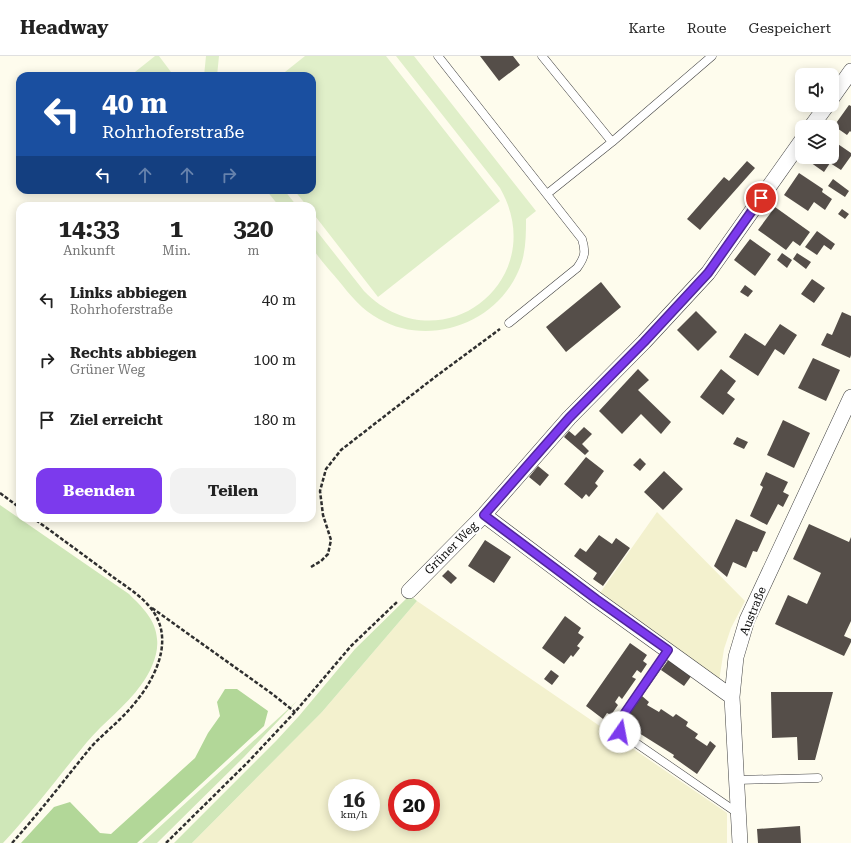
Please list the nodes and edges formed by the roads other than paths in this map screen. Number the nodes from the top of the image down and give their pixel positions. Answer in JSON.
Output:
{"nodes":[{"id":1,"x":438,"y":56,"type":"edge"},
{"id":2,"x":542,"y":56,"type":"edge"},
{"id":3,"x":712,"y":56,"type":"edge"},
{"id":4,"x":851,"y":71,"type":"edge"},
{"id":5,"x":839,"y":88,"type":"edge"},
{"id":6,"x":612,"y":142,"type":"junction"},
{"id":7,"x":795,"y":150,"type":"edge"},
{"id":8,"x":547,"y":194,"type":"junction"},
{"id":9,"x":509,"y":323,"type":"road end"},
{"id":10,"x":851,"y":397,"type":"edge"},
{"id":11,"x":484,"y":515,"type":"junction"},
{"id":12,"x":409,"y":591,"type":"road end"},
{"id":13,"x":668,"y":650,"type":"junction"},
{"id":14,"x":732,"y":697,"type":"junction"},
{"id":15,"x":818,"y":778,"type":"dead end"},
{"id":16,"x":737,"y":780,"type":"junction"},
{"id":17,"x":739,"y":814,"type":"junction"},
{"id":18,"x":740,"y":843,"type":"edge"}],
"edges":[{"from":1,"to":8,"type":"lane"},
{"from":2,"to":6,"type":"lane"},
{"from":3,"to":6,"type":"lane"},
{"from":4,"to":5,"type":"street"},
{"from":6,"to":8,"type":"lane"},
{"from":7,"to":11,"type":"street","name":"Grüner Weg"},
{"from":8,"to":9,"type":"lane"},
{"from":10,"to":14,"type":"street","name":"Austraße"},
{"from":11,"to":12,"type":"street","name":"Grüner Weg"},
{"from":11,"to":13,"type":"street"},
{"from":13,"to":14,"type":"street"},
{"from":13,"to":17,"type":"lane"},
{"from":14,"to":16,"type":"street","name":"Austraße"},
{"from":15,"to":16,"type":"lane"},
{"from":16,"to":17,"type":"street","name":"Austraße"},
{"from":17,"to":18,"type":"street","name":"Austraße"}]}
